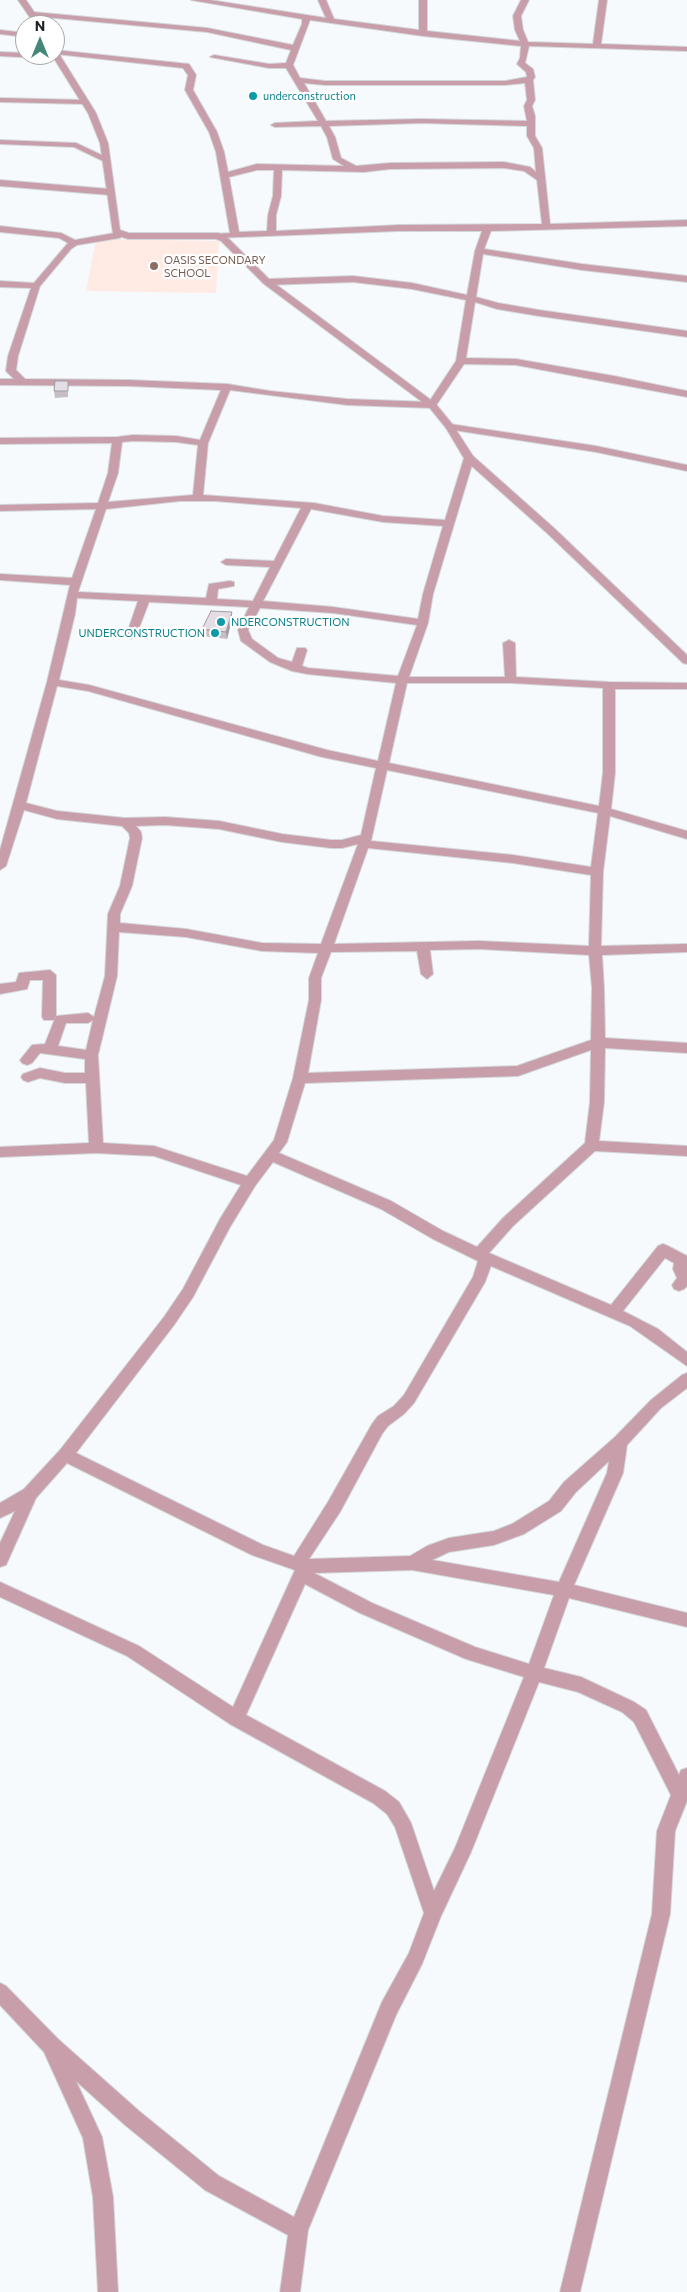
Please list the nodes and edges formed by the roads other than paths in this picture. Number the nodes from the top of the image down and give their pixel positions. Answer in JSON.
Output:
{"nodes":[{"id":1,"x":22,"y":0,"type":"edge"},
{"id":2,"x":195,"y":0,"type":"edge"},
{"id":3,"x":322,"y":0,"type":"edge"},
{"id":4,"x":423,"y":0,"type":"edge"},
{"id":5,"x":525,"y":0,"type":"edge"},
{"id":6,"x":602,"y":0,"type":"edge"},
{"id":7,"x":267,"y":1,"type":"dead end"},
{"id":8,"x":265,"y":12,"type":"junction"},
{"id":9,"x":34,"y":14,"type":"joint"},
{"id":10,"x":306,"y":18,"type":"junction"},
{"id":11,"x":331,"y":21,"type":"junction"},
{"id":12,"x":0,"y":32,"type":"edge"},
{"id":13,"x":15,"y":34,"type":"edge"},
{"id":14,"x":423,"y":34,"type":"junction"},
{"id":15,"x":525,"y":44,"type":"junction"},
{"id":16,"x":597,"y":46,"type":"junction"},
{"id":17,"x":296,"y":49,"type":"junction"},
{"id":18,"x":687,"y":49,"type":"edge"},
{"id":19,"x":0,"y":54,"type":"edge"},
{"id":20,"x":15,"y":54,"type":"edge"},
{"id":21,"x":65,"y":54,"type":"edge"},
{"id":22,"x":214,"y":57,"type":"dead end"},
{"id":23,"x":63,"y":65,"type":"edge"},
{"id":24,"x":289,"y":65,"type":"junction"},
{"id":25,"x":298,"y":80,"type":"junction"},
{"id":26,"x":529,"y":80,"type":"junction"},
{"id":27,"x":0,"y":100,"type":"edge"},
{"id":28,"x":85,"y":102,"type":"junction"},
{"id":29,"x":324,"y":123,"type":"junction"},
{"id":30,"x":531,"y":124,"type":"junction"},
{"id":31,"x":275,"y":125,"type":"dead end"},
{"id":32,"x":0,"y":142,"type":"edge"},
{"id":33,"x":106,"y":158,"type":"junction"},
{"id":34,"x":337,"y":158,"type":"junction"},
{"id":35,"x":221,"y":161,"type":"junction"},
{"id":36,"x":540,"y":163,"type":"junction"},
{"id":37,"x":278,"y":167,"type":"junction"},
{"id":38,"x":318,"y":167,"type":"junction"},
{"id":39,"x":355,"y":168,"type":"junction"},
{"id":40,"x":244,"y":169,"type":"junction"},
{"id":41,"x":527,"y":169,"type":"junction"},
{"id":42,"x":224,"y":176,"type":"junction"},
{"id":43,"x":541,"y":179,"type":"junction"},
{"id":44,"x":0,"y":183,"type":"edge"},
{"id":45,"x":110,"y":192,"type":"junction"},
{"id":46,"x":687,"y":223,"type":"edge"},
{"id":47,"x":546,"y":226,"type":"junction"},
{"id":48,"x":487,"y":228,"type":"junction"},
{"id":49,"x":0,"y":229,"type":"edge"},
{"id":50,"x":235,"y":234,"type":"junction"},
{"id":51,"x":271,"y":234,"type":"junction"},
{"id":52,"x":120,"y":235,"type":"junction"},
{"id":53,"x":218,"y":236,"type":"junction"},
{"id":54,"x":74,"y":242,"type":"junction"},
{"id":55,"x":479,"y":250,"type":"junction"},
{"id":56,"x":687,"y":279,"type":"edge"},
{"id":57,"x":267,"y":282,"type":"junction"},
{"id":58,"x":0,"y":284,"type":"edge"},
{"id":59,"x":36,"y":286,"type":"junction"},
{"id":60,"x":472,"y":298,"type":"junction"},
{"id":61,"x":687,"y":334,"type":"edge"},
{"id":62,"x":461,"y":361,"type":"junction"},
{"id":63,"x":11,"y":371,"type":"junction"},
{"id":64,"x":0,"y":380,"type":"edge"},
{"id":65,"x":23,"y":383,"type":"junction"},
{"id":66,"x":228,"y":387,"type":"junction"},
{"id":67,"x":687,"y":394,"type":"edge"},
{"id":68,"x":432,"y":405,"type":"junction"},
{"id":69,"x":450,"y":427,"type":"junction"},
{"id":70,"x":117,"y":440,"type":"junction"},
{"id":71,"x":0,"y":441,"type":"edge"},
{"id":72,"x":203,"y":443,"type":"junction"},
{"id":73,"x":469,"y":458,"type":"junction"},
{"id":74,"x":687,"y":468,"type":"edge"},
{"id":75,"x":198,"y":498,"type":"junction"},
{"id":76,"x":102,"y":506,"type":"junction"},
{"id":77,"x":306,"y":506,"type":"junction"},
{"id":78,"x":0,"y":508,"type":"edge"},
{"id":79,"x":449,"y":523,"type":"junction"},
{"id":80,"x":226,"y":562,"type":"dead end"},
{"id":81,"x":278,"y":564,"type":"junction"},
{"id":82,"x":0,"y":577,"type":"edge"},
{"id":83,"x":78,"y":582,"type":"junction"},
{"id":84,"x":230,"y":584,"type":"dead end"},
{"id":85,"x":72,"y":595,"type":"junction"},
{"id":86,"x":144,"y":600,"type":"junction"},
{"id":87,"x":211,"y":602,"type":"junction"},
{"id":88,"x":255,"y":604,"type":"junction"},
{"id":89,"x":423,"y":624,"type":"junction"},
{"id":90,"x":132,"y":636,"type":"dead end"},
{"id":91,"x":509,"y":643,"type":"dead end"},
{"id":92,"x":301,"y":650,"type":"dead end"},
{"id":93,"x":687,"y":661,"type":"edge"},
{"id":94,"x":296,"y":669,"type":"junction"},
{"id":95,"x":402,"y":680,"type":"junction"},
{"id":96,"x":511,"y":680,"type":"junction"},
{"id":97,"x":53,"y":682,"type":"junction"},
{"id":98,"x":609,"y":685,"type":"junction"},
{"id":99,"x":687,"y":686,"type":"edge"},
{"id":100,"x":382,"y":766,"type":"junction"},
{"id":101,"x":18,"y":805,"type":"junction"},
{"id":102,"x":604,"y":811,"type":"junction"},
{"id":103,"x":126,"y":822,"type":"junction"},
{"id":104,"x":687,"y":835,"type":"edge"},
{"id":105,"x":365,"y":841,"type":"junction"},
{"id":106,"x":0,"y":866,"type":"edge"},
{"id":107,"x":597,"y":872,"type":"junction"},
{"id":108,"x":112,"y":927,"type":"junction"},
{"id":109,"x":423,"y":946,"type":"junction"},
{"id":110,"x":326,"y":948,"type":"junction"},
{"id":111,"x":687,"y":948,"type":"edge"},
{"id":112,"x":595,"y":951,"type":"junction"},
{"id":113,"x":427,"y":974,"type":"dead end"},
{"id":114,"x":0,"y":989,"type":"edge"},
{"id":115,"x":49,"y":1017,"type":"dead end"},
{"id":116,"x":88,"y":1018,"type":"dead end"},
{"id":117,"x":598,"y":1043,"type":"junction"},
{"id":118,"x":687,"y":1048,"type":"edge"},
{"id":119,"x":50,"y":1049,"type":"junction"},
{"id":120,"x":92,"y":1055,"type":"junction"},
{"id":121,"x":27,"y":1060,"type":"dead end"},
{"id":122,"x":93,"y":1076,"type":"junction"},
{"id":123,"x":28,"y":1077,"type":"dead end"},
{"id":124,"x":300,"y":1078,"type":"junction"},
{"id":125,"x":592,"y":1144,"type":"junction"},
{"id":126,"x":96,"y":1148,"type":"junction"},
{"id":127,"x":687,"y":1151,"type":"edge"},
{"id":128,"x":0,"y":1152,"type":"edge"},
{"id":129,"x":270,"y":1155,"type":"junction"},
{"id":130,"x":250,"y":1182,"type":"junction"},
{"id":131,"x":482,"y":1257,"type":"junction"},
{"id":132,"x":679,"y":1285,"type":"dead end"},
{"id":133,"x":613,"y":1313,"type":"junction"},
{"id":134,"x":687,"y":1360,"type":"edge"},
{"id":135,"x":687,"y":1379,"type":"edge"},
{"id":136,"x":620,"y":1442,"type":"junction"},
{"id":137,"x":66,"y":1455,"type":"junction"},
{"id":138,"x":30,"y":1494,"type":"junction"},
{"id":139,"x":0,"y":1511,"type":"edge"},
{"id":140,"x":0,"y":1560,"type":"edge"},
{"id":141,"x":412,"y":1564,"type":"junction"},
{"id":142,"x":301,"y":1568,"type":"junction"},
{"id":143,"x":0,"y":1589,"type":"edge"},
{"id":144,"x":564,"y":1590,"type":"junction"},
{"id":145,"x":687,"y":1620,"type":"edge"},
{"id":146,"x":534,"y":1674,"type":"junction"},
{"id":147,"x":236,"y":1718,"type":"junction"},
{"id":148,"x":684,"y":1788,"type":"edge"},
{"id":149,"x":434,"y":1913,"type":"junction"},
{"id":150,"x":0,"y":1992,"type":"edge"},
{"id":151,"x":51,"y":2046,"type":"junction"},
{"id":152,"x":298,"y":2230,"type":"junction"},
{"id":153,"x":108,"y":2292,"type":"edge"},
{"id":154,"x":290,"y":2292,"type":"edge"},
{"id":155,"x":570,"y":2292,"type":"edge"}],
"edges":[{"from":1,"to":9,"type":"street"},
{"from":2,"to":8,"type":"street"},
{"from":3,"to":11,"type":"street"},
{"from":4,"to":14,"type":"street"},
{"from":5,"to":15,"type":"street"},
{"from":6,"to":16,"type":"street"},
{"from":7,"to":8,"type":"street"},
{"from":8,"to":10,"type":"street"},
{"from":9,"to":17,"type":"street"},
{"from":10,"to":11,"type":"street"},
{"from":10,"to":17,"type":"street"},
{"from":11,"to":14,"type":"street"},
{"from":12,"to":13,"type":"street"},
{"from":14,"to":15,"type":"street"},
{"from":15,"to":16,"type":"street"},
{"from":15,"to":26,"type":"street"},
{"from":16,"to":18,"type":"street"},
{"from":17,"to":24,"type":"street"},
{"from":19,"to":20,"type":"street"},
{"from":21,"to":35,"type":"street"},
{"from":22,"to":24,"type":"street"},
{"from":23,"to":28,"type":"street"},
{"from":24,"to":25,"type":"street"},
{"from":25,"to":26,"type":"street"},
{"from":25,"to":29,"type":"street"},
{"from":26,"to":30,"type":"street"},
{"from":27,"to":28,"type":"street"},
{"from":28,"to":33,"type":"street"},
{"from":29,"to":30,"type":"street"},
{"from":29,"to":31,"type":"street"},
{"from":29,"to":34,"type":"street"},
{"from":30,"to":36,"type":"street"},
{"from":32,"to":33,"type":"street"},
{"from":33,"to":45,"type":"street"},
{"from":34,"to":38,"type":"street"},
{"from":34,"to":39,"type":"street"},
{"from":35,"to":40,"type":"street"},
{"from":35,"to":42,"type":"street"},
{"from":36,"to":41,"type":"street"},
{"from":36,"to":43,"type":"street"},
{"from":37,"to":38,"type":"street"},
{"from":37,"to":40,"type":"street"},
{"from":37,"to":51,"type":"street"},
{"from":38,"to":39,"type":"street"},
{"from":39,"to":41,"type":"street"},
{"from":40,"to":42,"type":"street"},
{"from":41,"to":43,"type":"street"},
{"from":42,"to":50,"type":"street"},
{"from":43,"to":47,"type":"street"},
{"from":44,"to":45,"type":"street"},
{"from":45,"to":52,"type":"street"},
{"from":46,"to":47,"type":"street"},
{"from":47,"to":48,"type":"street"},
{"from":48,"to":51,"type":"street"},
{"from":48,"to":55,"type":"street"},
{"from":49,"to":54,"type":"street"},
{"from":50,"to":51,"type":"street"},
{"from":50,"to":53,"type":"street"},
{"from":52,"to":53,"type":"street"},
{"from":52,"to":54,"type":"street"},
{"from":53,"to":57,"type":"street"},
{"from":54,"to":59,"type":"street"},
{"from":55,"to":56,"type":"street"},
{"from":55,"to":60,"type":"street"},
{"from":57,"to":60,"type":"street"},
{"from":57,"to":68,"type":"street"},
{"from":58,"to":59,"type":"street"},
{"from":59,"to":63,"type":"street"},
{"from":60,"to":61,"type":"street"},
{"from":60,"to":62,"type":"street"},
{"from":62,"to":67,"type":"street"},
{"from":62,"to":68,"type":"street"},
{"from":63,"to":64,"type":"street"},
{"from":63,"to":65,"type":"street"},
{"from":64,"to":65,"type":"street"},
{"from":65,"to":66,"type":"street"},
{"from":66,"to":68,"type":"street"},
{"from":66,"to":72,"type":"street"},
{"from":68,"to":69,"type":"street"},
{"from":69,"to":73,"type":"street"},
{"from":69,"to":74,"type":"street"},
{"from":70,"to":71,"type":"street"},
{"from":70,"to":72,"type":"street"},
{"from":70,"to":76,"type":"street"},
{"from":72,"to":75,"type":"street"},
{"from":73,"to":79,"type":"street"},
{"from":73,"to":93,"type":"street"},
{"from":75,"to":76,"type":"street"},
{"from":75,"to":77,"type":"street"},
{"from":76,"to":78,"type":"street"},
{"from":76,"to":83,"type":"street"},
{"from":77,"to":79,"type":"street"},
{"from":77,"to":81,"type":"street"},
{"from":79,"to":89,"type":"street"},
{"from":80,"to":81,"type":"street"},
{"from":81,"to":88,"type":"street"},
{"from":82,"to":83,"type":"street"},
{"from":83,"to":85,"type":"street"},
{"from":84,"to":87,"type":"street"},
{"from":85,"to":86,"type":"street"},
{"from":85,"to":97,"type":"street"},
{"from":86,"to":87,"type":"street"},
{"from":86,"to":90,"type":"street"},
{"from":87,"to":88,"type":"street"},
{"from":88,"to":89,"type":"street"},
{"from":88,"to":94,"type":"street"},
{"from":89,"to":95,"type":"street"},
{"from":91,"to":96,"type":"street"},
{"from":92,"to":94,"type":"street"},
{"from":94,"to":95,"type":"street"},
{"from":95,"to":96,"type":"street"},
{"from":95,"to":100,"type":"street"},
{"from":96,"to":98,"type":"street"},
{"from":97,"to":100,"type":"street"},
{"from":97,"to":101,"type":"street"},
{"from":98,"to":99,"type":"street"},
{"from":98,"to":102,"type":"street"},
{"from":100,"to":102,"type":"street"},
{"from":100,"to":105,"type":"street"},
{"from":101,"to":103,"type":"street"},
{"from":101,"to":106,"type":"street"},
{"from":102,"to":104,"type":"street"},
{"from":102,"to":107,"type":"street"},
{"from":103,"to":105,"type":"street"},
{"from":103,"to":108,"type":"street"},
{"from":105,"to":107,"type":"street"},
{"from":105,"to":110,"type":"street"},
{"from":107,"to":112,"type":"street"},
{"from":108,"to":110,"type":"street"},
{"from":108,"to":120,"type":"street"},
{"from":109,"to":110,"type":"street"},
{"from":109,"to":112,"type":"street"},
{"from":109,"to":113,"type":"street"},
{"from":110,"to":124,"type":"street"},
{"from":111,"to":112,"type":"street"},
{"from":112,"to":117,"type":"street"},
{"from":114,"to":115,"type":"street"},
{"from":116,"to":119,"type":"street"},
{"from":117,"to":118,"type":"street"},
{"from":117,"to":124,"type":"street"},
{"from":117,"to":125,"type":"street"},
{"from":119,"to":120,"type":"street"},
{"from":119,"to":121,"type":"street"},
{"from":120,"to":122,"type":"street"},
{"from":122,"to":123,"type":"street"},
{"from":122,"to":126,"type":"street"},
{"from":124,"to":129,"type":"street"},
{"from":125,"to":127,"type":"street"},
{"from":125,"to":131,"type":"street"},
{"from":126,"to":128,"type":"street"},
{"from":126,"to":130,"type":"street"},
{"from":129,"to":130,"type":"street"},
{"from":129,"to":131,"type":"street"},
{"from":130,"to":137,"type":"street"},
{"from":131,"to":133,"type":"street"},
{"from":131,"to":142,"type":"street"},
{"from":132,"to":133,"type":"street"},
{"from":133,"to":134,"type":"street"},
{"from":135,"to":136,"type":"street"},
{"from":136,"to":141,"type":"street"},
{"from":136,"to":144,"type":"street"},
{"from":137,"to":138,"type":"street"},
{"from":137,"to":142,"type":"street"},
{"from":138,"to":139,"type":"street"},
{"from":138,"to":140,"type":"street"},
{"from":141,"to":142,"type":"street"},
{"from":141,"to":144,"type":"street"},
{"from":142,"to":146,"type":"street"},
{"from":142,"to":147,"type":"street"},
{"from":143,"to":147,"type":"street"},
{"from":144,"to":145,"type":"street"},
{"from":144,"to":146,"type":"street"},
{"from":146,"to":148,"type":"street"},
{"from":146,"to":149,"type":"street"},
{"from":147,"to":149,"type":"street"},
{"from":148,"to":155,"type":"street"},
{"from":149,"to":152,"type":"street"},
{"from":150,"to":151,"type":"street"},
{"from":151,"to":152,"type":"street"},
{"from":151,"to":153,"type":"street"},
{"from":152,"to":154,"type":"street"}]}
